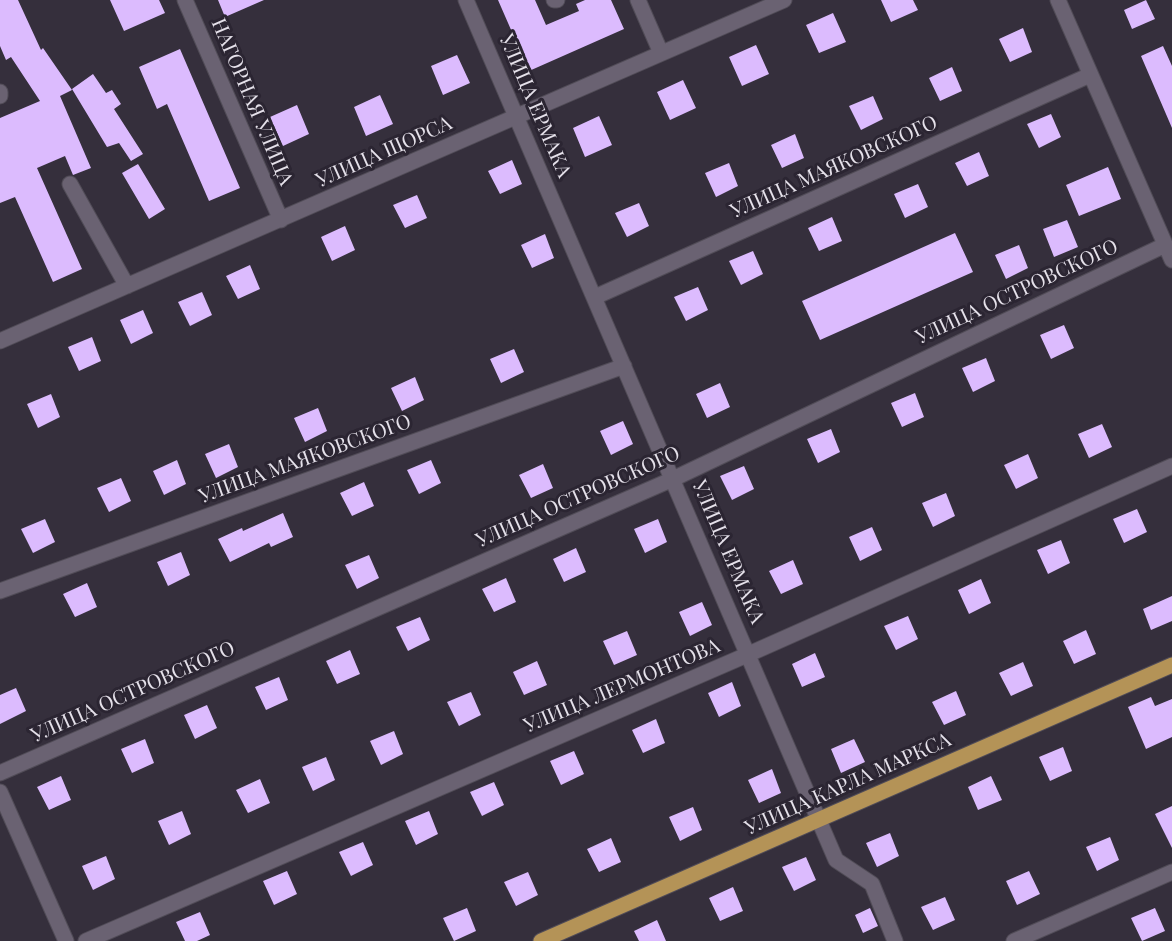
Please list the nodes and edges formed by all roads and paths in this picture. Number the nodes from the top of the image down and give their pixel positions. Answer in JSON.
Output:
{"nodes":[{"id":1,"x":185,"y":0,"type":"edge"},
{"id":2,"x":466,"y":0,"type":"edge"},
{"id":3,"x":638,"y":0,"type":"edge"},
{"id":4,"x":784,"y":0,"type":"edge"},
{"id":5,"x":1058,"y":0,"type":"edge"},
{"id":6,"x":661,"y":53,"type":"junction"},
{"id":7,"x":1090,"y":75,"type":"junction"},
{"id":8,"x":517,"y":116,"type":"junction"},
{"id":9,"x":70,"y":184,"type":"dead end"},
{"id":10,"x":281,"y":220,"type":"junction"},
{"id":11,"x":1165,"y":245,"type":"junction"},
{"id":12,"x":1172,"y":260,"type":"edge"},
{"id":13,"x":127,"y":286,"type":"junction"},
{"id":14,"x":595,"y":297,"type":"junction"},
{"id":15,"x":0,"y":341,"type":"edge"},
{"id":16,"x":624,"y":366,"type":"junction"},
{"id":17,"x":1172,"y":465,"type":"edge"},
{"id":18,"x":674,"y":479,"type":"junction"},
{"id":19,"x":0,"y":591,"type":"edge"},
{"id":20,"x":749,"y":654,"type":"junction"},
{"id":21,"x":1172,"y":665,"type":"edge"},
{"id":22,"x":0,"y":773,"type":"edge"},
{"id":23,"x":0,"y":792,"type":"edge"},
{"id":24,"x":818,"y":820,"type":"junction"},
{"id":25,"x":1172,"y":872,"type":"edge"},
{"id":26,"x":66,"y":941,"type":"edge"},
{"id":27,"x":86,"y":941,"type":"edge"},
{"id":28,"x":541,"y":941,"type":"edge"},
{"id":29,"x":895,"y":941,"type":"edge"},
{"id":30,"x":1014,"y":941,"type":"edge"}],
"edges":[{"from":1,"to":10,"type":"street","name":"НАГОРНАЯ УЛИЦА"},
{"from":2,"to":8,"type":"street","name":"УЛИЦА ЕРМАКА"},
{"from":3,"to":6,"type":"street"},
{"from":4,"to":6,"type":"street","name":"УЛИЦА ЩОРСА"},
{"from":5,"to":7,"type":"street"},
{"from":6,"to":8,"type":"street","name":"УЛИЦА ЩОРСА"},
{"from":7,"to":11,"type":"street"},
{"from":7,"to":14,"type":"street","name":"УЛИЦА МАЯКОВСКОГО"},
{"from":8,"to":10,"type":"street","name":"УЛИЦА ЩОРСА"},
{"from":8,"to":14,"type":"street","name":"УЛИЦА ЕРМАКА"},
{"from":9,"to":13,"type":"street"},
{"from":10,"to":13,"type":"street","name":"УЛИЦА ЩОРСА"},
{"from":11,"to":12,"type":"street"},
{"from":11,"to":18,"type":"street","name":"УЛИЦА ОСТРОВСКОГО"},
{"from":13,"to":15,"type":"street","name":"УЛИЦА ЩОРСА"},
{"from":14,"to":16,"type":"street","name":"УЛИЦА ЕРМАКА"},
{"from":16,"to":18,"type":"street","name":"УЛИЦА ЕРМАКА"},
{"from":16,"to":19,"type":"street","name":"УЛИЦА МАЯКОВСКОГО"},
{"from":17,"to":20,"type":"street","name":"УЛИЦА ЛЕРМОНТОВА"},
{"from":18,"to":20,"type":"street","name":"УЛИЦА ЕРМАКА"},
{"from":18,"to":22,"type":"street","name":"УЛИЦА ОСТРОВСКОГО"},
{"from":20,"to":24,"type":"street","name":"УЛИЦА ЕРМАКА"},
{"from":20,"to":27,"type":"street","name":"УЛИЦА ЛЕРМОНТОВА"},
{"from":21,"to":24,"type":"main road","name":"УЛИЦА КАРЛА МАРКСА"},
{"from":23,"to":26,"type":"street"},
{"from":24,"to":28,"type":"main road","name":"УЛИЦА КАРЛА МАРКСА"},
{"from":24,"to":29,"type":"street","name":"УЛИЦА ЕРМАКА"},
{"from":25,"to":30,"type":"street"}]}
